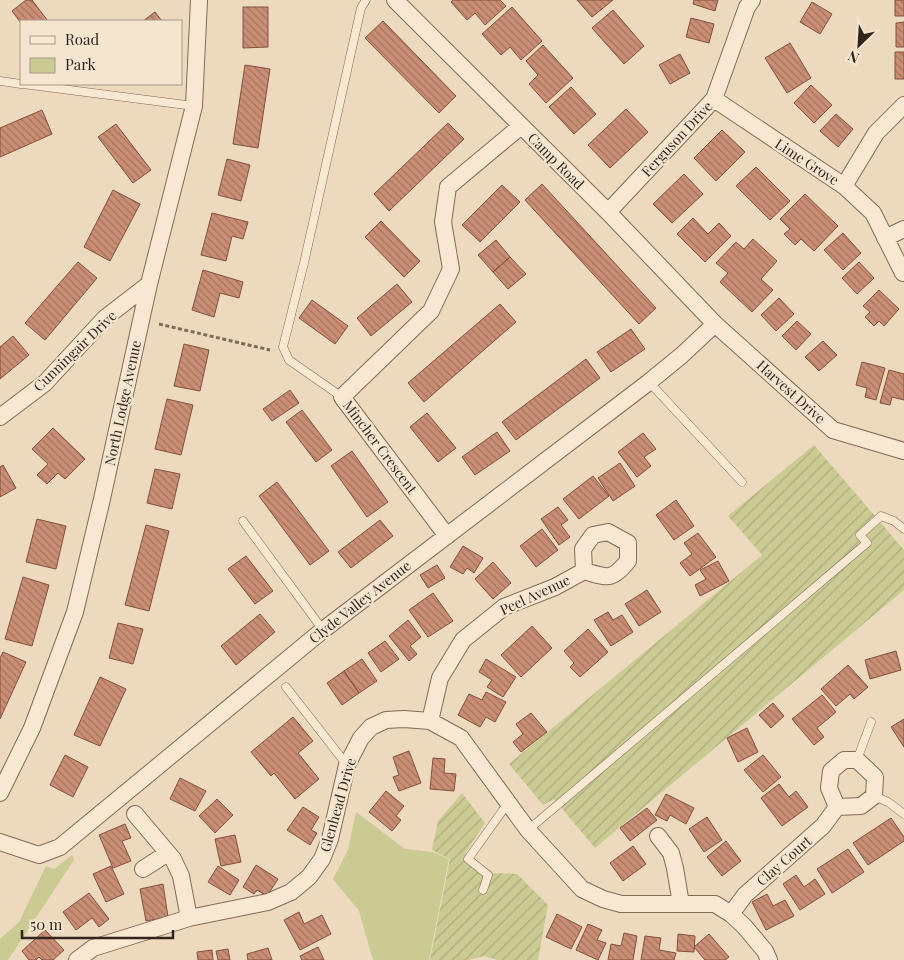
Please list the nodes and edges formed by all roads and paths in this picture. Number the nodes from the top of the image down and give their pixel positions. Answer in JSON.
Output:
{"nodes":[{"id":1,"x":199,"y":0,"type":"edge"},
{"id":2,"x":366,"y":0,"type":"edge"},
{"id":3,"x":395,"y":0,"type":"edge"},
{"id":4,"x":752,"y":0,"type":"edge"},
{"id":5,"x":0,"y":81,"type":"edge"},
{"id":6,"x":20,"y":84,"type":"edge"},
{"id":7,"x":30,"y":85,"type":"edge"},
{"id":8,"x":714,"y":99,"type":"junction"},
{"id":9,"x":904,"y":105,"type":"edge"},
{"id":10,"x":194,"y":106,"type":"junction"},
{"id":11,"x":521,"y":126,"type":"junction"},
{"id":12,"x":844,"y":186,"type":"junction"},
{"id":13,"x":608,"y":212,"type":"junction"},
{"id":14,"x":904,"y":229,"type":"edge"},
{"id":15,"x":886,"y":238,"type":"junction"},
{"id":16,"x":904,"y":272,"type":"edge"},
{"id":17,"x":150,"y":284,"type":"junction"},
{"id":18,"x":141,"y":321,"type":"junction"},
{"id":19,"x":715,"y":324,"type":"junction"},
{"id":20,"x":286,"y":354,"type":"junction"},
{"id":21,"x":649,"y":382,"type":"junction"},
{"id":22,"x":342,"y":397,"type":"junction"},
{"id":23,"x":0,"y":417,"type":"edge"},
{"id":24,"x":904,"y":451,"type":"edge"},
{"id":25,"x":742,"y":482,"type":"dead end"},
{"id":26,"x":243,"y":521,"type":"dead end"},
{"id":27,"x":904,"y":529,"type":"edge"},
{"id":28,"x":447,"y":536,"type":"junction"},
{"id":29,"x":584,"y":571,"type":"dead end"},
{"id":30,"x":323,"y":630,"type":"junction"},
{"id":31,"x":286,"y":687,"type":"dead end"},
{"id":32,"x":430,"y":721,"type":"junction"},
{"id":33,"x":871,"y":722,"type":"dead end"},
{"id":34,"x":857,"y":760,"type":"junction"},
{"id":35,"x":348,"y":765,"type":"junction"},
{"id":36,"x":0,"y":793,"type":"edge"},
{"id":37,"x":874,"y":796,"type":"junction"},
{"id":38,"x":508,"y":803,"type":"junction"},
{"id":39,"x":837,"y":807,"type":"junction"},
{"id":40,"x":135,"y":814,"type":"dead end"},
{"id":41,"x":904,"y":814,"type":"edge"},
{"id":42,"x":528,"y":830,"type":"junction"},
{"id":43,"x":658,"y":836,"type":"dead end"},
{"id":44,"x":0,"y":842,"type":"edge"},
{"id":45,"x":168,"y":854,"type":"junction"},
{"id":46,"x":143,"y":869,"type":"dead end"},
{"id":47,"x":483,"y":890,"type":"dead end"},
{"id":48,"x":681,"y":904,"type":"junction"},
{"id":49,"x":731,"y":914,"type":"junction"},
{"id":50,"x":190,"y":918,"type":"junction"},
{"id":51,"x":77,"y":960,"type":"edge"},
{"id":52,"x":769,"y":960,"type":"edge"}],
"edges":[{"from":1,"to":10,"type":"street","name":"North Lodge Avenue"},
{"from":2,"to":20,"type":"lane"},
{"from":3,"to":11,"type":"street","name":"Camp Road"},
{"from":4,"to":8,"type":"street","name":"Ferguson Drive"},
{"from":5,"to":6,"type":"lane"},
{"from":7,"to":10,"type":"lane"},
{"from":8,"to":12,"type":"street","name":"Lime Grove"},
{"from":8,"to":13,"type":"street","name":"Ferguson Drive"},
{"from":9,"to":12,"type":"street"},
{"from":10,"to":17,"type":"street","name":"North Lodge Avenue"},
{"from":11,"to":13,"type":"street","name":"Camp Road"},
{"from":11,"to":22,"type":"street","name":"Mincher Crescent"},
{"from":12,"to":15,"type":"street","name":"Lime Grove"},
{"from":13,"to":19,"type":"street","name":"Camp Road"},
{"from":14,"to":15,"type":"street"},
{"from":15,"to":16,"type":"street","name":"Lime Grove"},
{"from":17,"to":18,"type":"street","name":"North Lodge Avenue"},
{"from":17,"to":23,"type":"street","name":"Cunningair Drive"},
{"from":18,"to":20,"type":"path"},
{"from":18,"to":36,"type":"street","name":"North Lodge Avenue"},
{"from":19,"to":21,"type":"street","name":"Clyde Valley Avenue"},
{"from":19,"to":24,"type":"street","name":"Harvest Drive"},
{"from":20,"to":22,"type":"lane"},
{"from":21,"to":25,"type":"lane"},
{"from":21,"to":28,"type":"street","name":"Clyde Valley Avenue"},
{"from":22,"to":28,"type":"street","name":"Mincher Crescent"},
{"from":26,"to":30,"type":"lane"},
{"from":27,"to":42,"type":"lane"},
{"from":28,"to":30,"type":"street","name":"Clyde Valley Avenue"},
{"from":29,"to":32,"type":"street","name":"Peel Avenue"},
{"from":30,"to":44,"type":"street","name":"Clyde Valley Avenue"},
{"from":31,"to":35,"type":"lane"},
{"from":32,"to":35,"type":"street","name":"Glenhead Drive"},
{"from":32,"to":38,"type":"street","name":"Glenhead Drive"},
{"from":33,"to":34,"type":"lane"},
{"from":34,"to":37,"type":"street"},
{"from":34,"to":39,"type":"street"},
{"from":35,"to":50,"type":"street","name":"Glenhead Drive"},
{"from":37,"to":39,"type":"street"},
{"from":37,"to":41,"type":"lane"},
{"from":38,"to":42,"type":"street","name":"Glenhead Drive"},
{"from":38,"to":47,"type":"lane"},
{"from":39,"to":49,"type":"street","name":"Clay Court"},
{"from":40,"to":45,"type":"street"},
{"from":42,"to":48,"type":"street","name":"Glenhead Drive"},
{"from":43,"to":48,"type":"street"},
{"from":45,"to":46,"type":"street"},
{"from":45,"to":50,"type":"street"},
{"from":48,"to":49,"type":"street","name":"Glenhead Drive"},
{"from":49,"to":52,"type":"street","name":"Glenhead Drive"},
{"from":50,"to":51,"type":"street","name":"Glenhead Drive"}]}
